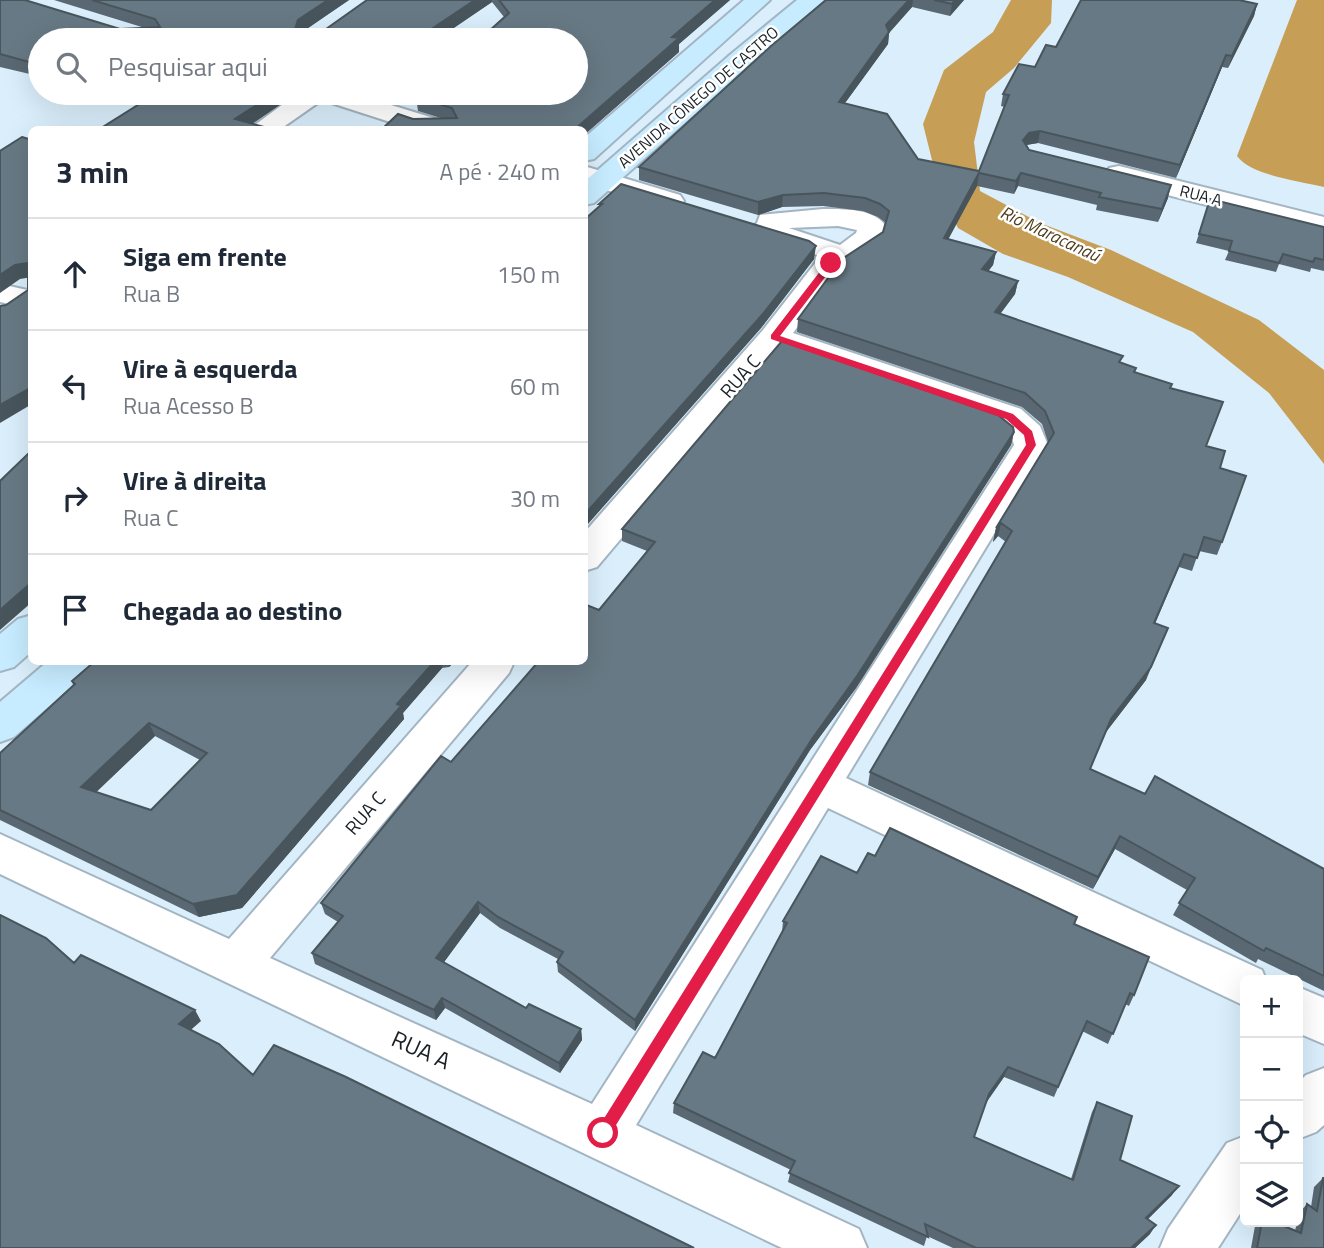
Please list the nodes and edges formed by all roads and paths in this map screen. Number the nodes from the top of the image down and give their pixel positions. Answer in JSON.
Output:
{"nodes":[{"id":1,"x":758,"y":0,"type":"edge"},
{"id":2,"x":812,"y":0,"type":"edge"},
{"id":3,"x":297,"y":105,"type":"edge"},
{"id":4,"x":364,"y":105,"type":"edge"},
{"id":5,"x":267,"y":126,"type":"edge"},
{"id":6,"x":431,"y":126,"type":"edge"},
{"id":7,"x":588,"y":149,"type":"edge"},
{"id":8,"x":1089,"y":167,"type":"edge"},
{"id":9,"x":590,"y":184,"type":"edge"},
{"id":10,"x":701,"y":210,"type":"edge"},
{"id":11,"x":1324,"y":226,"type":"edge"},
{"id":12,"x":833,"y":256,"type":"junction"},
{"id":13,"x":774,"y":337,"type":"junction"},
{"id":14,"x":588,"y":553,"type":"edge"},
{"id":15,"x":28,"y":632,"type":"edge"},
{"id":16,"x":0,"y":656,"type":"edge"},
{"id":17,"x":70,"y":665,"type":"edge"},
{"id":18,"x":492,"y":665,"type":"edge"},
{"id":19,"x":0,"y":726,"type":"edge"},
{"id":20,"x":820,"y":785,"type":"junction"},
{"id":21,"x":0,"y":853,"type":"edge"},
{"id":22,"x":235,"y":965,"type":"junction"},
{"id":23,"x":1240,"y":983,"type":"edge"},
{"id":24,"x":1303,"y":1012,"type":"edge"},
{"id":25,"x":1324,"y":1022,"type":"edge"},
{"id":26,"x":1324,"y":1092,"type":"edge"},
{"id":27,"x":1303,"y":1111,"type":"edge"},
{"id":28,"x":603,"y":1133,"type":"junction"},
{"id":29,"x":1243,"y":1164,"type":"edge"},
{"id":30,"x":841,"y":1248,"type":"edge"},
{"id":31,"x":1186,"y":1248,"type":"edge"}],
"edges":[{"from":1,"to":7,"type":"main road","name":"AVENIDA CÔNEGO DE CASTRO"},
{"from":2,"to":9,"type":"main road","name":"AVENIDA CÔNEGO DE CASTRO"},
{"from":3,"to":5,"type":"street"},
{"from":4,"to":6,"type":"street"},
{"from":8,"to":11,"type":"street","name":"RUA A"},
{"from":9,"to":10,"type":"street"},
{"from":12,"to":12,"type":"street"},
{"from":12,"to":13,"type":"street","name":"RUA C"},
{"from":13,"to":14,"type":"street","name":"RUA C"},
{"from":13,"to":20,"type":"street"},
{"from":15,"to":16,"type":"main road"},
{"from":17,"to":19,"type":"main road"},
{"from":18,"to":22,"type":"street","name":"RUA C"},
{"from":20,"to":23,"type":"street"},
{"from":20,"to":28,"type":"street"},
{"from":21,"to":22,"type":"street","name":"RUA A"},
{"from":22,"to":28,"type":"street","name":"RUA A"},
{"from":24,"to":25,"type":"street"},
{"from":26,"to":27,"type":"street"},
{"from":28,"to":30,"type":"street","name":"RUA A"},
{"from":29,"to":31,"type":"street"}]}
